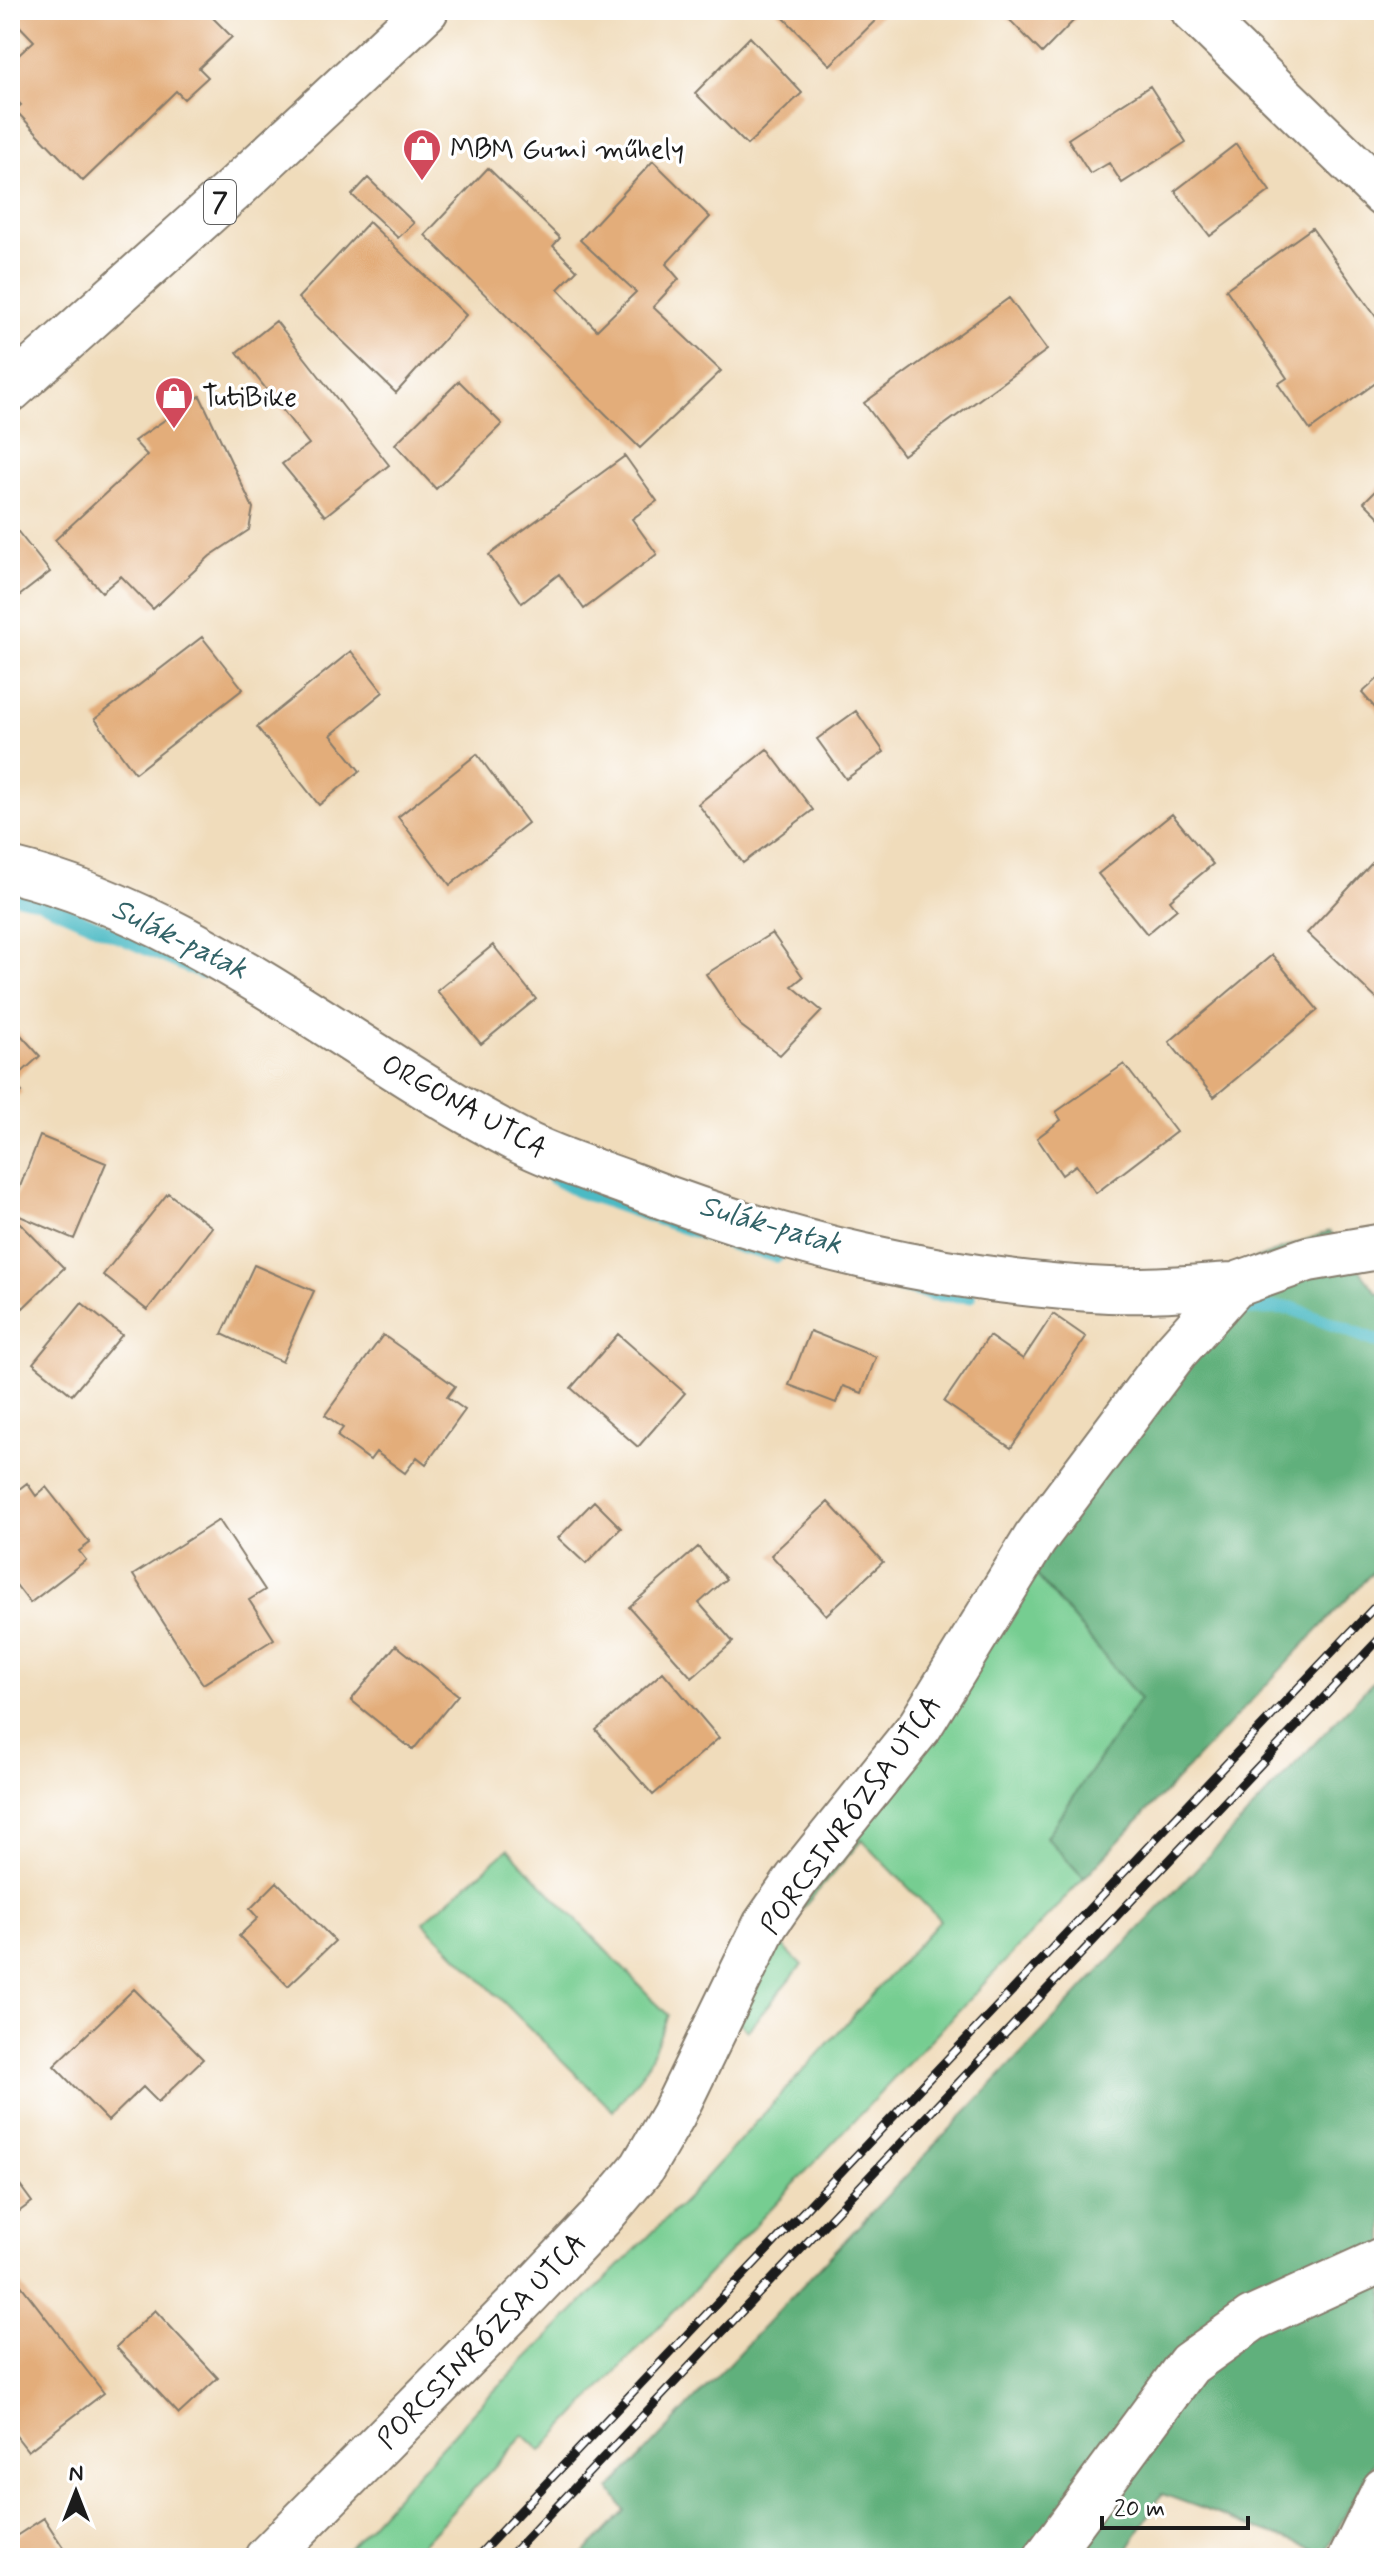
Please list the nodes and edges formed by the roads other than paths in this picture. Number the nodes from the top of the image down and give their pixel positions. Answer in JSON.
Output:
{"nodes":[{"id":1,"x":426,"y":10,"type":"edge"},
{"id":2,"x":1193,"y":10,"type":"edge"},
{"id":3,"x":1384,"y":195,"type":"edge"},
{"id":4,"x":10,"y":390,"type":"edge"},
{"id":5,"x":10,"y":870,"type":"edge"},
{"id":6,"x":1384,"y":1246,"type":"edge"},
{"id":7,"x":1235,"y":1285,"type":"junction"},
{"id":8,"x":1384,"y":2259,"type":"edge"},
{"id":9,"x":1384,"y":2490,"type":"edge"},
{"id":10,"x":267,"y":2558,"type":"edge"},
{"id":11,"x":1046,"y":2558,"type":"edge"},
{"id":12,"x":1351,"y":2558,"type":"edge"}],
"edges":[{"from":1,"to":4,"type":"street","number":"7"},
{"from":2,"to":3,"type":"street"},
{"from":5,"to":7,"type":"street","name":"ORGONA UTCA"},
{"from":6,"to":7,"type":"street","name":"PORCSINRÓZSA UTCA"},
{"from":7,"to":10,"type":"street","name":"PORCSINRÓZSA UTCA"},
{"from":8,"to":11,"type":"street"},
{"from":9,"to":12,"type":"street"}]}
